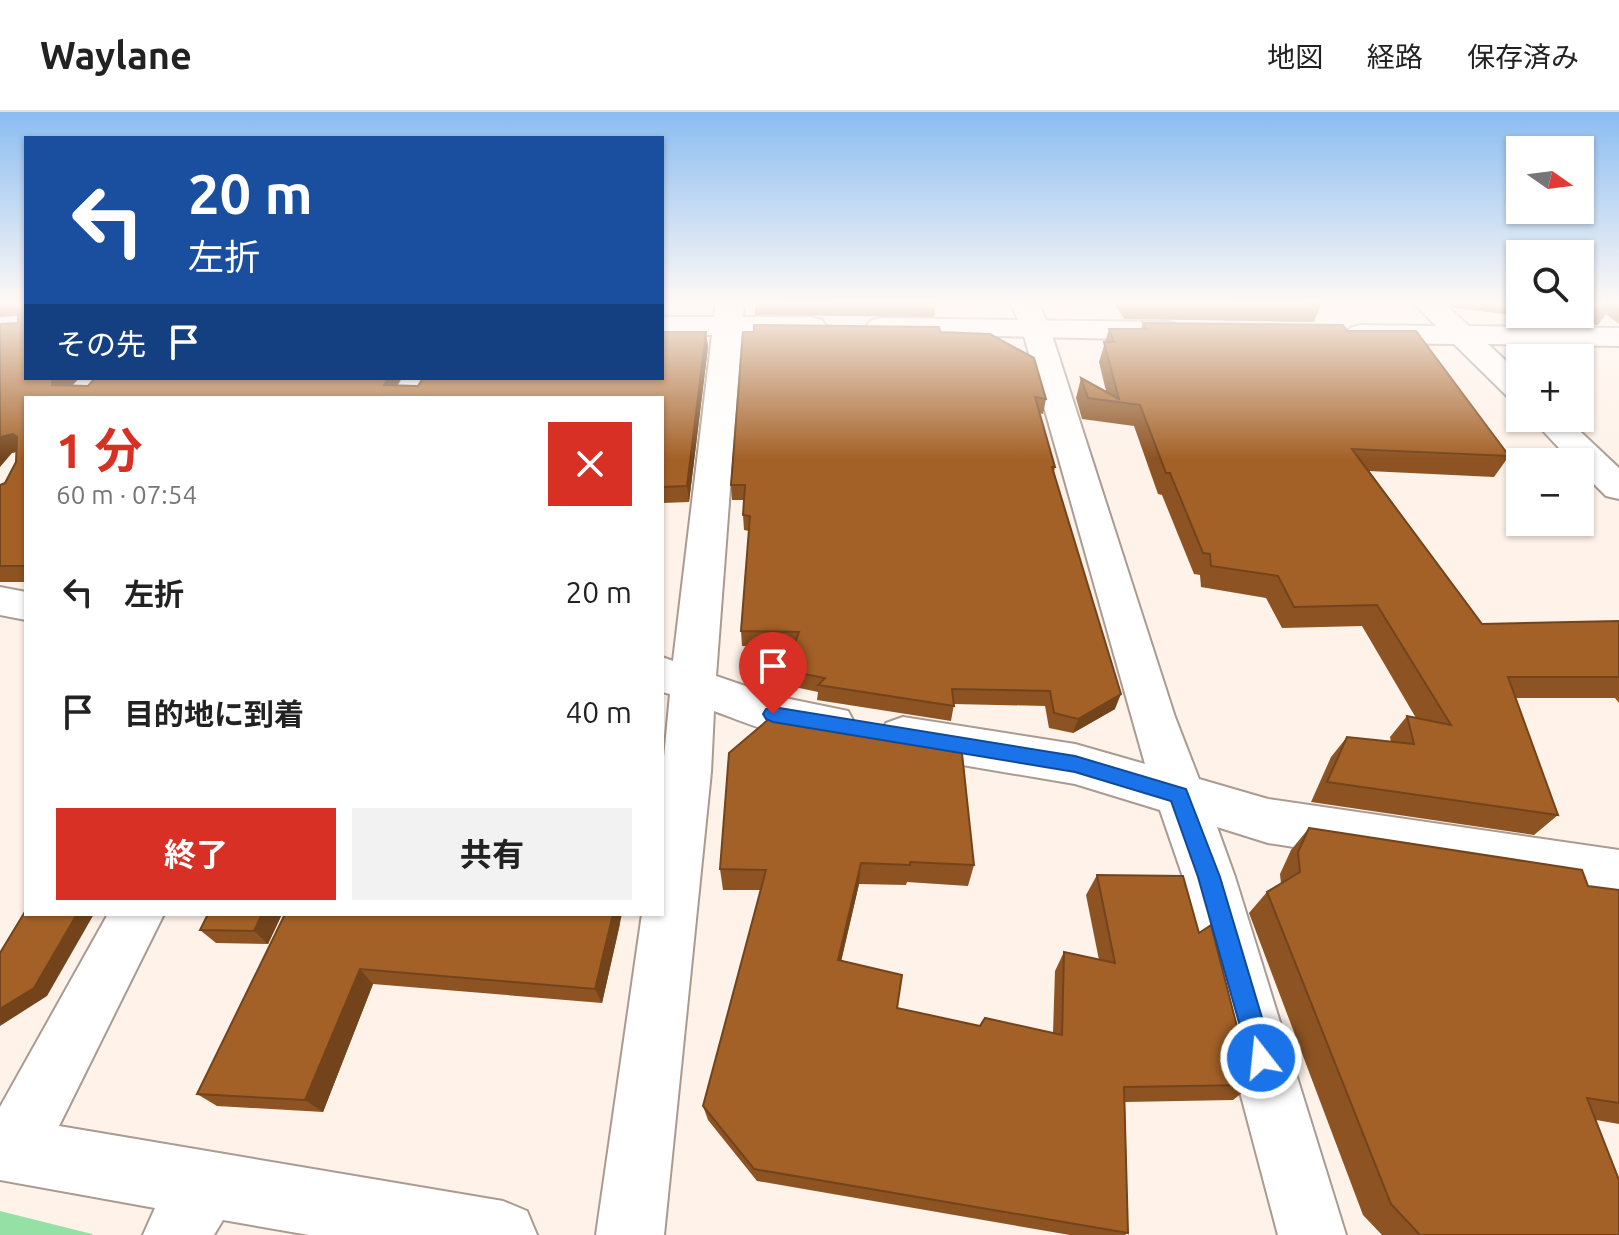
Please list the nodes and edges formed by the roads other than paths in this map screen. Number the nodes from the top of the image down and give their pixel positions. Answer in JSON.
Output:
{"nodes":[{"id":1,"x":723,"y":354,"type":"edge"},
{"id":2,"x":1042,"y":354,"type":"edge"},
{"id":3,"x":1482,"y":354,"type":"edge"},
{"id":4,"x":1506,"y":377,"type":"edge"},
{"id":5,"x":1561,"y":432,"type":"edge"},
{"id":6,"x":1619,"y":488,"type":"edge"},
{"id":7,"x":0,"y":601,"type":"edge"},
{"id":8,"x":24,"y":606,"type":"edge"},
{"id":9,"x":677,"y":680,"type":"edge"},
{"id":10,"x":1179,"y":795,"type":"junction"},
{"id":11,"x":1619,"y":874,"type":"edge"},
{"id":12,"x":136,"y":916,"type":"edge"},
{"id":13,"x":6,"y":1149,"type":"edge"},
{"id":14,"x":192,"y":1209,"type":"edge"},
{"id":15,"x":503,"y":1235,"type":"edge"},
{"id":16,"x":630,"y":1235,"type":"edge"},
{"id":17,"x":1312,"y":1235,"type":"edge"}],
"edges":[{"from":1,"to":9,"type":"street"},
{"from":2,"to":10,"type":"street"},
{"from":3,"to":4,"type":"street"},
{"from":5,"to":6,"type":"street"},
{"from":7,"to":8,"type":"street"},
{"from":9,"to":10,"type":"street"},
{"from":9,"to":16,"type":"street"},
{"from":10,"to":11,"type":"street"},
{"from":10,"to":17,"type":"street"},
{"from":12,"to":13,"type":"street"},
{"from":13,"to":14,"type":"street"},
{"from":14,"to":15,"type":"street"}]}
